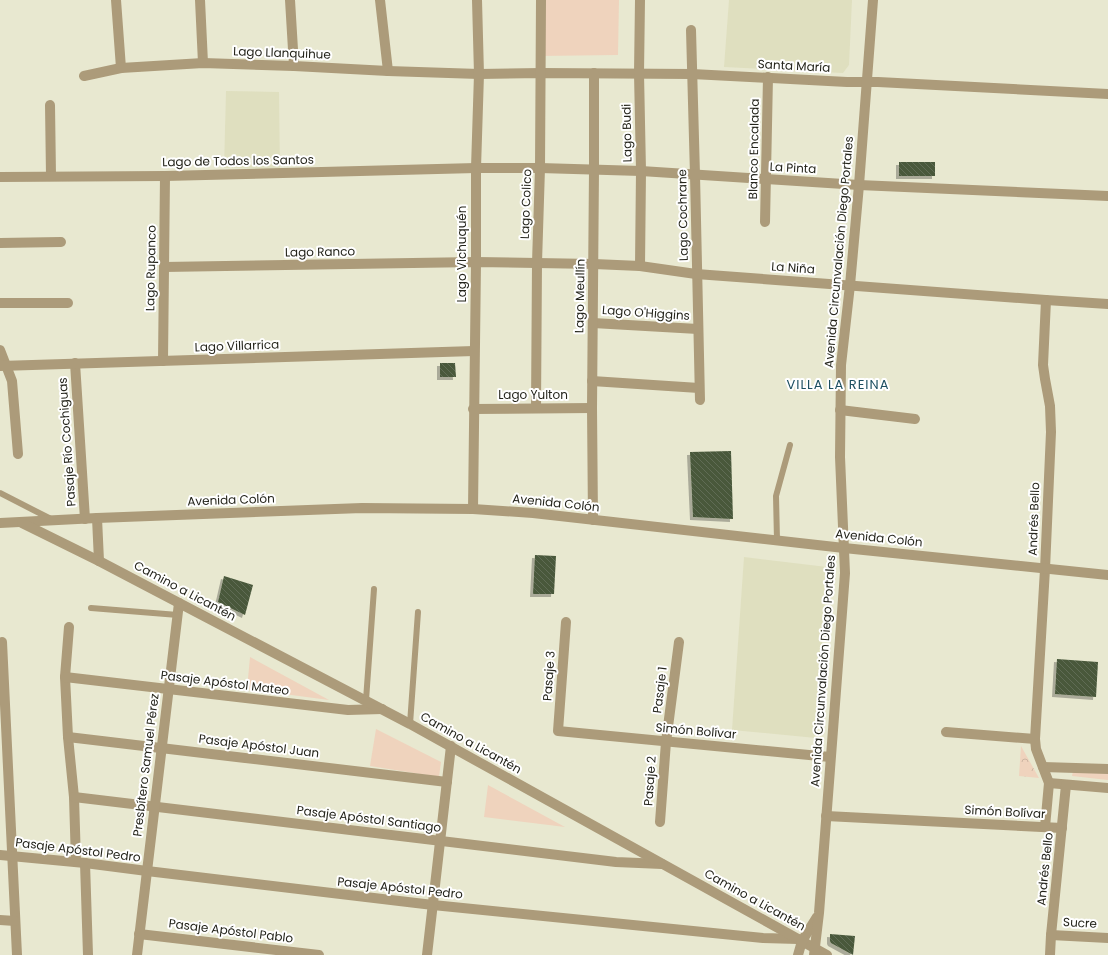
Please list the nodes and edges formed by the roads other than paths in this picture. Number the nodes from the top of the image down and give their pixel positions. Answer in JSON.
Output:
{"nodes":[{"id":1,"x":116,"y":0,"type":"edge"},
{"id":2,"x":200,"y":0,"type":"edge"},
{"id":3,"x":290,"y":0,"type":"edge"},
{"id":4,"x":380,"y":0,"type":"edge"},
{"id":5,"x":477,"y":0,"type":"edge"},
{"id":6,"x":541,"y":0,"type":"edge"},
{"id":7,"x":640,"y":0,"type":"edge"},
{"id":8,"x":873,"y":0,"type":"edge"},
{"id":9,"x":690,"y":30,"type":"dead end"},
{"id":10,"x":203,"y":62,"type":"junction"},
{"id":11,"x":294,"y":66,"type":"junction"},
{"id":12,"x":121,"y":68,"type":"junction"},
{"id":13,"x":388,"y":71,"type":"junction"},
{"id":14,"x":541,"y":73,"type":"junction"},
{"id":15,"x":594,"y":73,"type":"junction"},
{"id":16,"x":639,"y":73,"type":"junction"},
{"id":17,"x":479,"y":74,"type":"junction"},
{"id":18,"x":692,"y":74,"type":"junction"},
{"id":19,"x":84,"y":76,"type":"dead end"},
{"id":20,"x":768,"y":77,"type":"junction"},
{"id":21,"x":866,"y":82,"type":"junction"},
{"id":22,"x":1108,"y":94,"type":"edge"},
{"id":23,"x":50,"y":105,"type":"dead end"},
{"id":24,"x":476,"y":168,"type":"junction"},
{"id":25,"x":540,"y":168,"type":"junction"},
{"id":26,"x":594,"y":170,"type":"junction"},
{"id":27,"x":641,"y":171,"type":"junction"},
{"id":28,"x":695,"y":175,"type":"junction"},
{"id":29,"x":52,"y":176,"type":"junction"},
{"id":30,"x":166,"y":176,"type":"junction"},
{"id":31,"x":0,"y":177,"type":"edge"},
{"id":32,"x":766,"y":180,"type":"junction"},
{"id":33,"x":859,"y":185,"type":"junction"},
{"id":34,"x":1108,"y":196,"type":"edge"},
{"id":35,"x":765,"y":222,"type":"dead end"},
{"id":36,"x":61,"y":242,"type":"dead end"},
{"id":37,"x":0,"y":243,"type":"edge"},
{"id":38,"x":476,"y":262,"type":"junction"},
{"id":39,"x":537,"y":263,"type":"junction"},
{"id":40,"x":594,"y":264,"type":"junction"},
{"id":41,"x":640,"y":266,"type":"junction"},
{"id":42,"x":164,"y":267,"type":"junction"},
{"id":43,"x":696,"y":274,"type":"junction"},
{"id":44,"x":850,"y":285,"type":"junction"},
{"id":45,"x":1046,"y":300,"type":"junction"},
{"id":46,"x":0,"y":303,"type":"edge"},
{"id":47,"x":68,"y":303,"type":"dead end"},
{"id":48,"x":1108,"y":304,"type":"edge"},
{"id":49,"x":593,"y":322,"type":"junction"},
{"id":50,"x":698,"y":329,"type":"junction"},
{"id":51,"x":0,"y":350,"type":"edge"},
{"id":52,"x":474,"y":351,"type":"junction"},
{"id":53,"x":163,"y":361,"type":"junction"},
{"id":54,"x":75,"y":363,"type":"junction"},
{"id":55,"x":3,"y":366,"type":"edge"},
{"id":56,"x":592,"y":381,"type":"junction"},
{"id":57,"x":699,"y":388,"type":"junction"},
{"id":58,"x":700,"y":400,"type":"dead end"},
{"id":59,"x":536,"y":408,"type":"junction"},
{"id":60,"x":592,"y":408,"type":"junction"},
{"id":61,"x":473,"y":409,"type":"junction"},
{"id":62,"x":840,"y":410,"type":"junction"},
{"id":63,"x":915,"y":419,"type":"dead end"},
{"id":64,"x":790,"y":445,"type":"dead end"},
{"id":65,"x":18,"y":454,"type":"dead end"},
{"id":66,"x":0,"y":493,"type":"edge"},
{"id":67,"x":473,"y":509,"type":"junction"},
{"id":68,"x":96,"y":518,"type":"junction"},
{"id":69,"x":85,"y":519,"type":"junction"},
{"id":70,"x":54,"y":520,"type":"junction"},
{"id":71,"x":593,"y":520,"type":"junction"},
{"id":72,"x":0,"y":523,"type":"edge"},
{"id":73,"x":22,"y":523,"type":"junction"},
{"id":74,"x":777,"y":540,"type":"junction"},
{"id":75,"x":844,"y":548,"type":"junction"},
{"id":76,"x":99,"y":561,"type":"junction"},
{"id":77,"x":1045,"y":569,"type":"junction"},
{"id":78,"x":1108,"y":575,"type":"edge"},
{"id":79,"x":374,"y":589,"type":"dead end"},
{"id":80,"x":179,"y":603,"type":"junction"},
{"id":81,"x":91,"y":608,"type":"dead end"},
{"id":82,"x":418,"y":612,"type":"dead end"},
{"id":83,"x":178,"y":615,"type":"junction"},
{"id":84,"x":566,"y":622,"type":"dead end"},
{"id":85,"x":69,"y":628,"type":"dead end"},
{"id":86,"x":2,"y":642,"type":"dead end"},
{"id":87,"x":679,"y":642,"type":"dead end"},
{"id":88,"x":2,"y":665,"type":"edge"},
{"id":89,"x":65,"y":677,"type":"junction"},
{"id":90,"x":169,"y":689,"type":"junction"},
{"id":91,"x":366,"y":700,"type":"junction"},
{"id":92,"x":382,"y":709,"type":"junction"},
{"id":93,"x":410,"y":724,"type":"junction"},
{"id":94,"x":3,"y":729,"type":"edge"},
{"id":95,"x":558,"y":731,"type":"joint"},
{"id":96,"x":946,"y":732,"type":"dead end"},
{"id":97,"x":68,"y":737,"type":"junction"},
{"id":98,"x":1035,"y":739,"type":"junction"},
{"id":99,"x":666,"y":742,"type":"junction"},
{"id":100,"x":451,"y":746,"type":"junction"},
{"id":101,"x":162,"y":748,"type":"junction"},
{"id":102,"x":830,"y":757,"type":"junction"},
{"id":103,"x":1042,"y":767,"type":"junction"},
{"id":104,"x":1108,"y":769,"type":"edge"},
{"id":105,"x":447,"y":782,"type":"junction"},
{"id":106,"x":1049,"y":783,"type":"junction"},
{"id":107,"x":1066,"y":785,"type":"junction"},
{"id":108,"x":1108,"y":788,"type":"edge"},
{"id":109,"x":5,"y":793,"type":"edge"},
{"id":110,"x":74,"y":797,"type":"junction"},
{"id":111,"x":155,"y":807,"type":"junction"},
{"id":112,"x":826,"y":816,"type":"junction"},
{"id":113,"x":660,"y":822,"type":"dead end"},
{"id":114,"x":1044,"y":827,"type":"junction"},
{"id":115,"x":1062,"y":828,"type":"junction"},
{"id":116,"x":440,"y":841,"type":"junction"},
{"id":117,"x":0,"y":855,"type":"edge"},
{"id":118,"x":12,"y":855,"type":"junction"},
{"id":119,"x":80,"y":862,"type":"junction"},
{"id":120,"x":662,"y":864,"type":"junction"},
{"id":121,"x":147,"y":871,"type":"junction"},
{"id":122,"x":433,"y":905,"type":"junction"},
{"id":123,"x":819,"y":913,"type":"junction"},
{"id":124,"x":0,"y":920,"type":"edge"},
{"id":125,"x":16,"y":921,"type":"junction"},
{"id":126,"x":139,"y":934,"type":"junction"},
{"id":127,"x":1051,"y":935,"type":"junction"},
{"id":128,"x":1108,"y":938,"type":"edge"},
{"id":129,"x":800,"y":940,"type":"junction"},
{"id":130,"x":815,"y":952,"type":"edge"},
{"id":131,"x":17,"y":955,"type":"edge"},
{"id":132,"x":88,"y":955,"type":"edge"},
{"id":133,"x":137,"y":955,"type":"edge"},
{"id":134,"x":319,"y":955,"type":"edge"},
{"id":135,"x":427,"y":955,"type":"edge"},
{"id":136,"x":798,"y":955,"type":"edge"},
{"id":137,"x":827,"y":955,"type":"edge"},
{"id":138,"x":1050,"y":955,"type":"edge"}],
"edges":[{"from":1,"to":12,"type":"street"},
{"from":2,"to":10,"type":"street"},
{"from":3,"to":11,"type":"street"},
{"from":4,"to":13,"type":"street"},
{"from":5,"to":17,"type":"street","name":"Lago Vichuquén"},
{"from":6,"to":14,"type":"street","name":"Lago Colico"},
{"from":7,"to":16,"type":"street","name":"Lago Budi"},
{"from":8,"to":21,"type":"street","name":"Avenida Circunvalación Diego Portales"},
{"from":9,"to":18,"type":"street","name":"Lago Cochrane"},
{"from":10,"to":11,"type":"street","name":"Lago Llanquihue"},
{"from":10,"to":12,"type":"street","name":"Lago Llanquihue"},
{"from":11,"to":13,"type":"street","name":"Lago Llanquihue"},
{"from":12,"to":19,"type":"street","name":"Lago Llanquihue"},
{"from":13,"to":17,"type":"street","name":"Lago Llanquihue"},
{"from":14,"to":15,"type":"street","name":"Santa María"},
{"from":14,"to":17,"type":"street","name":"Santa María"},
{"from":14,"to":25,"type":"street","name":"Lago Colico"},
{"from":15,"to":16,"type":"street","name":"Santa María"},
{"from":15,"to":26,"type":"street","name":"Lago Meullín"},
{"from":16,"to":18,"type":"street","name":"Santa María"},
{"from":16,"to":27,"type":"street","name":"Lago Budi"},
{"from":17,"to":24,"type":"street","name":"Lago Vichuquén"},
{"from":18,"to":20,"type":"street","name":"Santa María"},
{"from":18,"to":28,"type":"street","name":"Lago Cochrane"},
{"from":20,"to":21,"type":"street","name":"Santa María"},
{"from":20,"to":32,"type":"street","name":"Blanco Encalada"},
{"from":21,"to":22,"type":"street","name":"Santa María"},
{"from":21,"to":33,"type":"street","name":"Avenida Circunvalación Diego Portales"},
{"from":23,"to":29,"type":"street"},
{"from":24,"to":25,"type":"street","name":"La Pinta"},
{"from":24,"to":30,"type":"street","name":"Lago de Todos los Santos"},
{"from":24,"to":38,"type":"street","name":"Lago Vichuquén"},
{"from":25,"to":26,"type":"street","name":"La Pinta"},
{"from":25,"to":39,"type":"street","name":"Lago Colico"},
{"from":26,"to":27,"type":"street","name":"La Pinta"},
{"from":26,"to":40,"type":"street","name":"Lago Meullín"},
{"from":27,"to":28,"type":"street","name":"La Pinta"},
{"from":27,"to":41,"type":"street","name":"Lago Budi"},
{"from":28,"to":32,"type":"street","name":"La Pinta"},
{"from":28,"to":43,"type":"street","name":"Lago Cochrane"},
{"from":29,"to":30,"type":"street","name":"Lago de Todos los Santos"},
{"from":29,"to":31,"type":"street","name":"Lago de Todos los Santos"},
{"from":30,"to":42,"type":"street","name":"Lago Rupanco"},
{"from":32,"to":33,"type":"street","name":"La Pinta"},
{"from":32,"to":35,"type":"street","name":"Blanco Encalada"},
{"from":33,"to":34,"type":"street","name":"La Pinta"},
{"from":33,"to":44,"type":"street","name":"Avenida Circunvalación Diego Portales"},
{"from":36,"to":37,"type":"street"},
{"from":38,"to":39,"type":"street","name":"La Niña"},
{"from":38,"to":42,"type":"street","name":"Lago Ranco"},
{"from":38,"to":52,"type":"street","name":"Lago Vichuquén"},
{"from":39,"to":40,"type":"street","name":"La Niña"},
{"from":39,"to":59,"type":"street","name":"Lago Colico"},
{"from":40,"to":41,"type":"street","name":"La Niña"},
{"from":40,"to":49,"type":"street","name":"Lago Meullín"},
{"from":41,"to":43,"type":"street","name":"La Niña"},
{"from":42,"to":53,"type":"street","name":"Lago Rupanco"},
{"from":43,"to":44,"type":"street","name":"La Niña"},
{"from":43,"to":50,"type":"street","name":"Lago Cochrane"},
{"from":44,"to":45,"type":"street","name":"La Niña"},
{"from":44,"to":62,"type":"street","name":"Avenida Circunvalación Diego Portales"},
{"from":45,"to":48,"type":"street","name":"La Niña"},
{"from":45,"to":77,"type":"street","name":"Andrés Bello"},
{"from":46,"to":47,"type":"street"},
{"from":49,"to":50,"type":"street","name":"Lago O'Higgins"},
{"from":49,"to":56,"type":"street","name":"Lago Meullín"},
{"from":50,"to":57,"type":"street","name":"Lago Cochrane"},
{"from":51,"to":55,"type":"street"},
{"from":52,"to":53,"type":"street","name":"Lago Villarrica"},
{"from":52,"to":61,"type":"street","name":"Lago Vichuquén"},
{"from":53,"to":54,"type":"street","name":"Lago Villarrica"},
{"from":54,"to":55,"type":"street","name":"Lago Villarrica"},
{"from":54,"to":69,"type":"street","name":"Pasaje Río Cochiguas"},
{"from":55,"to":65,"type":"street"},
{"from":56,"to":57,"type":"street"},
{"from":56,"to":60,"type":"street","name":"Lago Meullín"},
{"from":57,"to":58,"type":"street","name":"Lago Cochrane"},
{"from":59,"to":60,"type":"street","name":"Lago Yulton"},
{"from":59,"to":61,"type":"street","name":"Lago Yulton"},
{"from":60,"to":71,"type":"street","name":"Lago Meullín"},
{"from":61,"to":67,"type":"street","name":"Lago Vichuquén"},
{"from":62,"to":63,"type":"street"},
{"from":62,"to":75,"type":"street","name":"Avenida Circunvalación Diego Portales"},
{"from":64,"to":74,"type":"lane"},
{"from":66,"to":70,"type":"lane"},
{"from":67,"to":68,"type":"street","name":"Avenida Colón"},
{"from":67,"to":71,"type":"street","name":"Avenida Colón"},
{"from":68,"to":69,"type":"street","name":"Avenida Colón"},
{"from":68,"to":76,"type":"street"},
{"from":69,"to":70,"type":"street","name":"Avenida Colón"},
{"from":70,"to":73,"type":"street","name":"Avenida Colón"},
{"from":71,"to":74,"type":"street","name":"Avenida Colón"},
{"from":72,"to":73,"type":"street","name":"Avenida Colón"},
{"from":73,"to":76,"type":"street","name":"Camino a Licantén"},
{"from":74,"to":75,"type":"street","name":"Avenida Colón"},
{"from":75,"to":77,"type":"street","name":"Avenida Colón"},
{"from":75,"to":102,"type":"street","name":"Avenida Circunvalación Diego Portales"},
{"from":76,"to":80,"type":"street","name":"Camino a Licantén"},
{"from":77,"to":78,"type":"street","name":"Avenida Colón"},
{"from":77,"to":98,"type":"street","name":"Andrés Bello"},
{"from":79,"to":91,"type":"lane"},
{"from":80,"to":83,"type":"street","name":"Presbítero Samuel Pérez"},
{"from":80,"to":91,"type":"street","name":"Camino a Licantén"},
{"from":81,"to":83,"type":"lane"},
{"from":82,"to":93,"type":"lane"},
{"from":83,"to":90,"type":"street","name":"Presbítero Samuel Pérez"},
{"from":84,"to":95,"type":"street","name":"Pasaje 3"},
{"from":85,"to":89,"type":"street"},
{"from":86,"to":88,"type":"street"},
{"from":87,"to":99,"type":"street","name":"Pasaje 1"},
{"from":88,"to":94,"type":"street"},
{"from":89,"to":90,"type":"street","name":"Pasaje Apóstol Mateo"},
{"from":89,"to":97,"type":"street"},
{"from":90,"to":92,"type":"street","name":"Pasaje Apóstol Mateo"},
{"from":90,"to":101,"type":"street","name":"Presbítero Samuel Pérez"},
{"from":91,"to":92,"type":"street","name":"Camino a Licantén"},
{"from":92,"to":93,"type":"street","name":"Camino a Licantén"},
{"from":93,"to":100,"type":"street","name":"Camino a Licantén"},
{"from":94,"to":109,"type":"street"},
{"from":95,"to":99,"type":"street","name":"Simón Bolívar"},
{"from":96,"to":98,"type":"street"},
{"from":97,"to":101,"type":"street","name":"Pasaje Apóstol Juan"},
{"from":97,"to":110,"type":"street"},
{"from":98,"to":103,"type":"street","name":"Andrés Bello"},
{"from":99,"to":102,"type":"street","name":"Simón Bolívar"},
{"from":99,"to":113,"type":"street","name":"Pasaje 2"},
{"from":100,"to":105,"type":"street"},
{"from":100,"to":120,"type":"street","name":"Camino a Licantén"},
{"from":101,"to":105,"type":"street","name":"Pasaje Apóstol Juan"},
{"from":101,"to":111,"type":"street","name":"Presbítero Samuel Pérez"},
{"from":102,"to":112,"type":"street","name":"Avenida Circunvalación Diego Portales"},
{"from":103,"to":104,"type":"street"},
{"from":103,"to":106,"type":"street","name":"Andrés Bello"},
{"from":105,"to":116,"type":"street"},
{"from":106,"to":107,"type":"street"},
{"from":106,"to":114,"type":"street","name":"Andrés Bello"},
{"from":107,"to":108,"type":"street"},
{"from":107,"to":115,"type":"street","name":"Andrés Bello"},
{"from":109,"to":118,"type":"street"},
{"from":110,"to":111,"type":"street","name":"Pasaje Apóstol Santiago"},
{"from":110,"to":119,"type":"street"},
{"from":111,"to":116,"type":"street","name":"Pasaje Apóstol Santiago"},
{"from":111,"to":121,"type":"street","name":"Presbítero Samuel Pérez"},
{"from":112,"to":114,"type":"street","name":"Simón Bolívar"},
{"from":112,"to":123,"type":"street","name":"Avenida Circunvalación Diego Portales"},
{"from":114,"to":115,"type":"street","name":"Simón Bolívar"},
{"from":115,"to":127,"type":"street","name":"Andrés Bello"},
{"from":116,"to":120,"type":"street","name":"Pasaje Apóstol Santiago"},
{"from":116,"to":122,"type":"street"},
{"from":117,"to":118,"type":"street","name":"Pasaje Apóstol Pedro"},
{"from":118,"to":119,"type":"street","name":"Pasaje Apóstol Pedro"},
{"from":118,"to":125,"type":"street"},
{"from":119,"to":121,"type":"street","name":"Pasaje Apóstol Pedro"},
{"from":119,"to":132,"type":"street"},
{"from":120,"to":129,"type":"street","name":"Camino a Licantén"},
{"from":121,"to":122,"type":"street","name":"Pasaje Apóstol Pedro"},
{"from":121,"to":126,"type":"street","name":"Presbítero Samuel Pérez"},
{"from":122,"to":129,"type":"street","name":"Pasaje Apóstol Pedro"},
{"from":122,"to":135,"type":"street"},
{"from":123,"to":129,"type":"street","name":"Avenida Circunvalación Diego Portales"},
{"from":123,"to":130,"type":"street","name":"Avenida Circunvalación Diego Portales"},
{"from":124,"to":125,"type":"street"},
{"from":125,"to":131,"type":"street"},
{"from":126,"to":133,"type":"street","name":"Presbítero Samuel Pérez"},
{"from":126,"to":134,"type":"street","name":"Pasaje Apóstol Pablo"},
{"from":127,"to":128,"type":"street","name":"Sucre"},
{"from":127,"to":138,"type":"street","name":"Andrés Bello"},
{"from":129,"to":130,"type":"street","name":"Camino a Licantén"},
{"from":129,"to":136,"type":"street","name":"Avenida Circunvalación Diego Portales"},
{"from":130,"to":137,"type":"street","name":"Camino a Licantén"}]}
